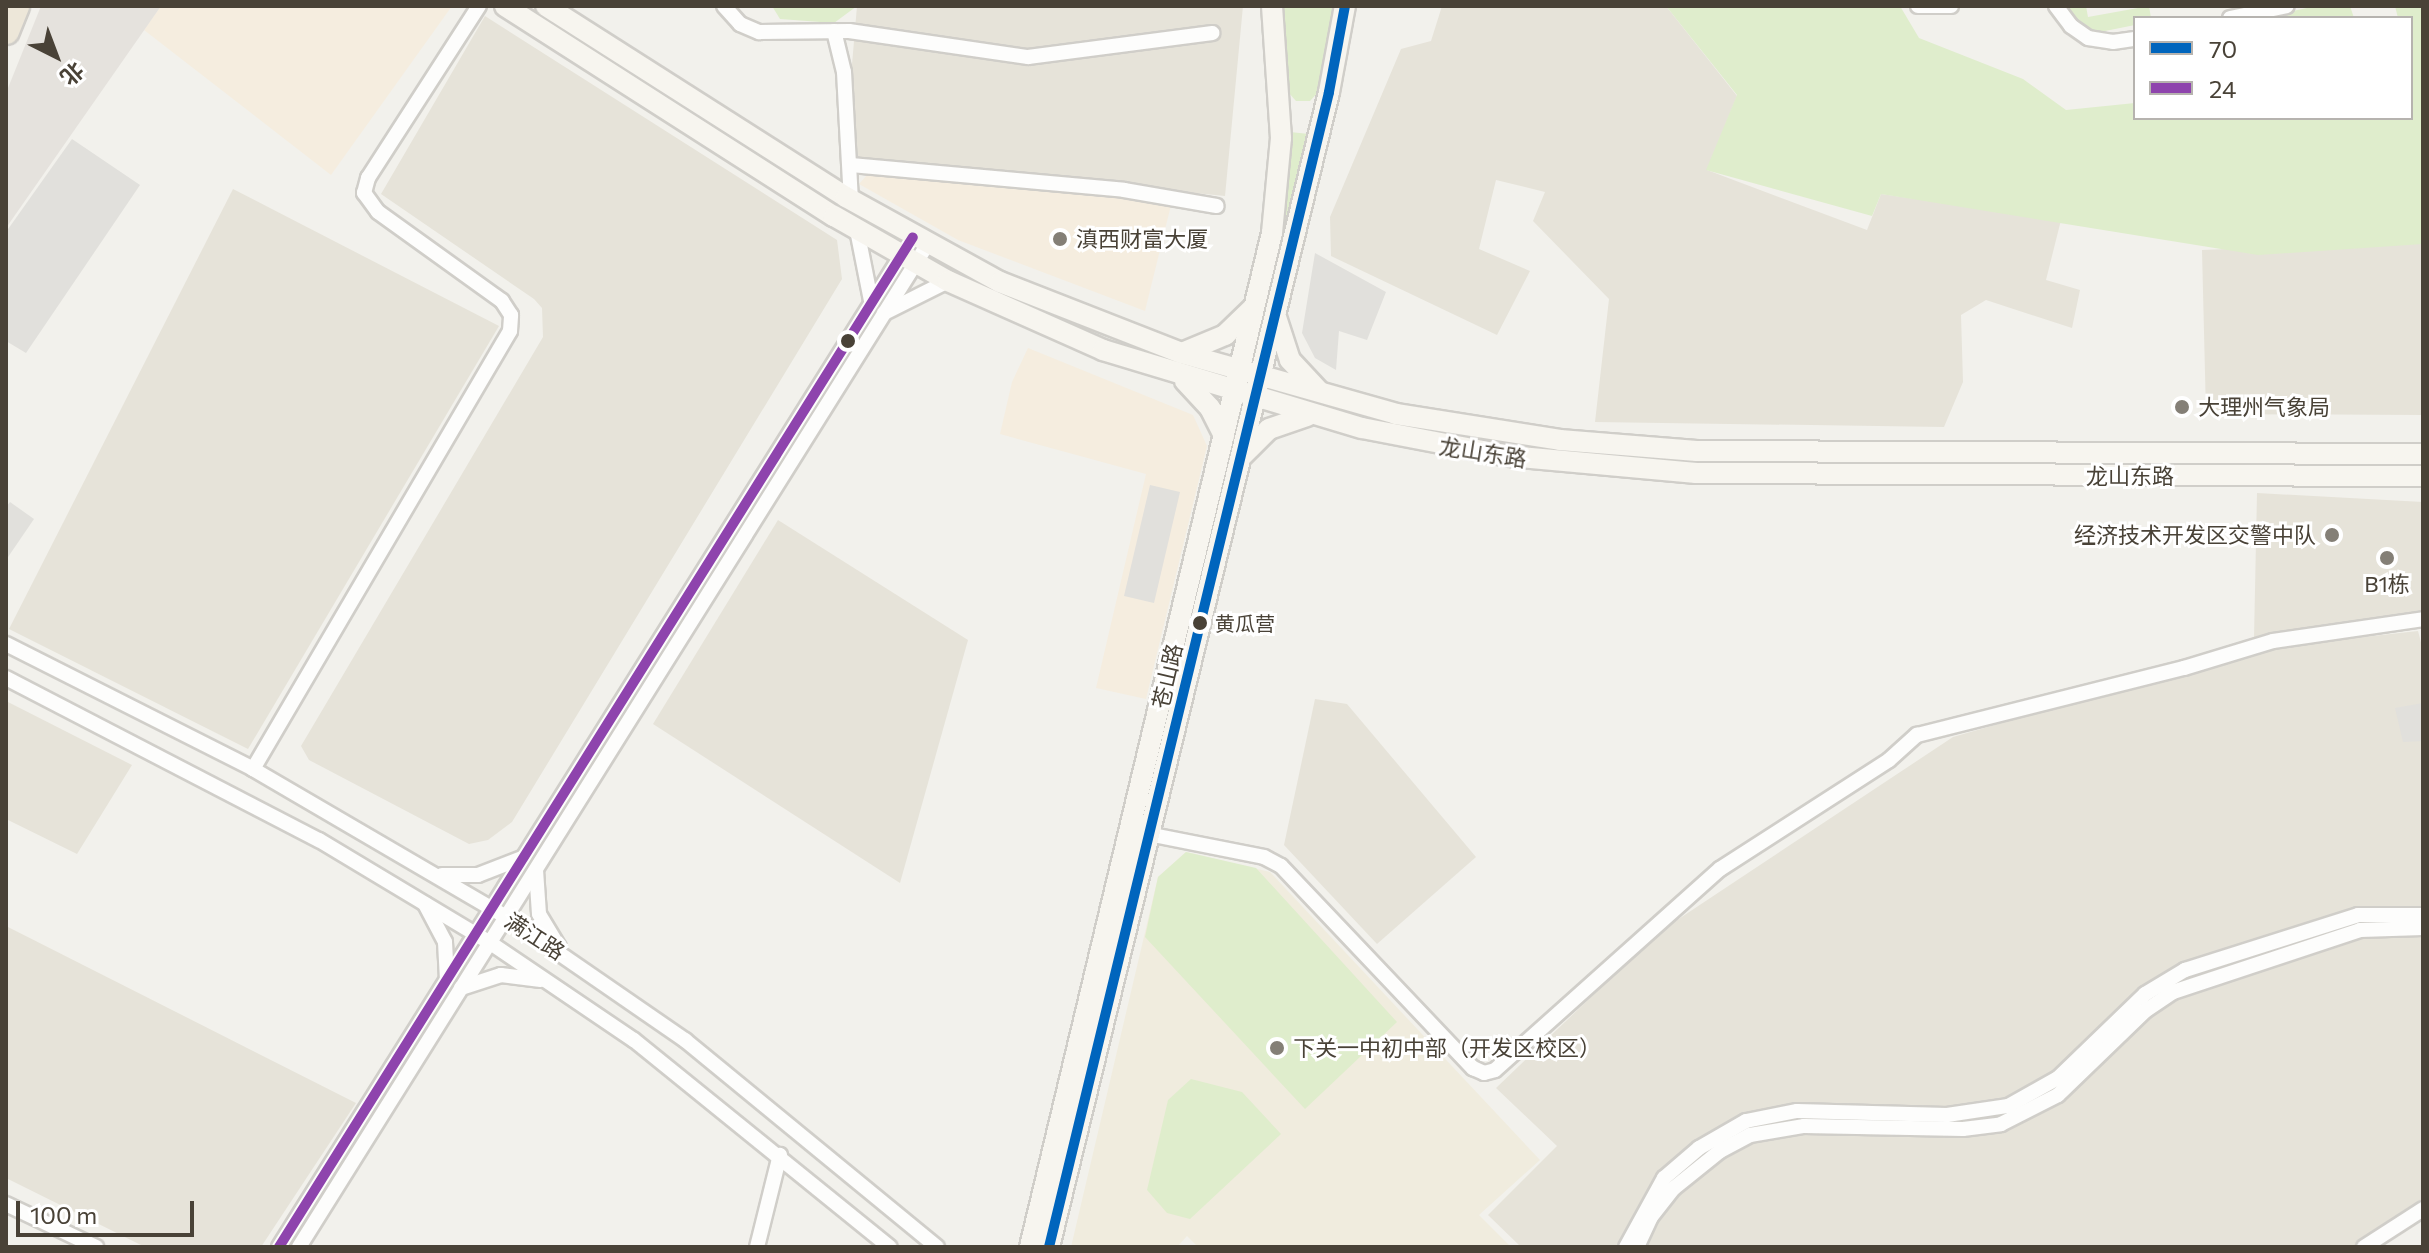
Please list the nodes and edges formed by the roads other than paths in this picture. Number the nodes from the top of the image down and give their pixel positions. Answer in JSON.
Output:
{"nodes":[{"id":1,"x":16,"y":6,"type":"edge"},
{"id":2,"x":479,"y":6,"type":"edge"},
{"id":3,"x":505,"y":6,"type":"edge"},
{"id":4,"x":546,"y":6,"type":"edge"},
{"id":5,"x":724,"y":6,"type":"edge"},
{"id":6,"x":1272,"y":6,"type":"edge"},
{"id":7,"x":1345,"y":6,"type":"edge"},
{"id":8,"x":1918,"y":6,"type":"edge"},
{"id":9,"x":1951,"y":6,"type":"edge"},
{"id":10,"x":2056,"y":6,"type":"edge"},
{"id":11,"x":2287,"y":6,"type":"edge"},
{"id":12,"x":2240,"y":16,"type":"edge"},
{"id":13,"x":6,"y":31,"type":"edge"},
{"id":14,"x":834,"y":31,"type":"junction"},
{"id":15,"x":1212,"y":33,"type":"dead end"},
{"id":16,"x":2133,"y":39,"type":"edge"},
{"id":17,"x":851,"y":165,"type":"junction"},
{"id":18,"x":851,"y":201,"type":"junction"},
{"id":19,"x":1217,"y":206,"type":"dead end"},
{"id":20,"x":857,"y":230,"type":"junction"},
{"id":21,"x":920,"y":241,"type":"junction"},
{"id":22,"x":908,"y":260,"type":"junction"},
{"id":23,"x":948,"y":281,"type":"junction"},
{"id":24,"x":871,"y":301,"type":"junction"},
{"id":25,"x":1266,"y":308,"type":"junction"},
{"id":26,"x":884,"y":313,"type":"junction"},
{"id":27,"x":1181,"y":353,"type":"junction"},
{"id":28,"x":1249,"y":374,"type":"junction"},
{"id":29,"x":1179,"y":376,"type":"junction"},
{"id":30,"x":1244,"y":396,"type":"junction"},
{"id":31,"x":1328,"y":397,"type":"junction"},
{"id":32,"x":1316,"y":416,"type":"junction"},
{"id":33,"x":1224,"y":436,"type":"junction"},
{"id":34,"x":2423,"y":454,"type":"edge"},
{"id":35,"x":1236,"y":467,"type":"junction"},
{"id":36,"x":2423,"y":476,"type":"edge"},
{"id":37,"x":2423,"y":619,"type":"edge"},
{"id":38,"x":6,"y":644,"type":"edge"},
{"id":39,"x":6,"y":678,"type":"edge"},
{"id":40,"x":253,"y":769,"type":"junction"},
{"id":41,"x":1148,"y":834,"type":"junction"},
{"id":42,"x":522,"y":857,"type":"junction"},
{"id":43,"x":536,"y":866,"type":"junction"},
{"id":44,"x":437,"y":874,"type":"junction"},
{"id":45,"x":419,"y":898,"type":"junction"},
{"id":46,"x":491,"y":907,"type":"junction"},
{"id":47,"x":2423,"y":915,"type":"edge"},
{"id":48,"x":505,"y":916,"type":"junction"},
{"id":49,"x":2423,"y":928,"type":"edge"},
{"id":50,"x":475,"y":933,"type":"junction"},
{"id":51,"x":489,"y":942,"type":"junction"},
{"id":52,"x":577,"y":963,"type":"junction"},
{"id":53,"x":447,"y":978,"type":"junction"},
{"id":54,"x":558,"y":987,"type":"junction"},
{"id":55,"x":461,"y":988,"type":"junction"},
{"id":56,"x":1756,"y":1125,"type":"junction"},
{"id":57,"x":780,"y":1155,"type":"junction"},
{"id":58,"x":6,"y":1204,"type":"edge"},
{"id":59,"x":2423,"y":1209,"type":"edge"},
{"id":60,"x":68,"y":1241,"type":"edge"},
{"id":61,"x":1034,"y":1246,"type":"edge"},
{"id":62,"x":96,"y":1247,"type":"edge"},
{"id":63,"x":279,"y":1247,"type":"edge"},
{"id":64,"x":299,"y":1247,"type":"edge"},
{"id":65,"x":757,"y":1247,"type":"edge"},
{"id":66,"x":890,"y":1247,"type":"edge"},
{"id":67,"x":937,"y":1247,"type":"edge"},
{"id":68,"x":1626,"y":1247,"type":"edge"},
{"id":69,"x":1637,"y":1247,"type":"edge"},
{"id":70,"x":2364,"y":1247,"type":"edge"}],
"edges":[{"from":1,"to":13,"type":"highway"},
{"from":2,"to":40,"type":"street"},
{"from":3,"to":20,"type":"main road","name":"龙山东路"},
{"from":4,"to":18,"type":"main road","name":"龙山东路"},
{"from":5,"to":14,"type":"street"},
{"from":6,"to":25,"type":"main road","name":"苍山路"},
{"from":7,"to":25,"type":"main road","name":"苍山路"},
{"from":8,"to":9,"type":"street"},
{"from":10,"to":16,"type":"street"},
{"from":11,"to":12,"type":"street"},
{"from":14,"to":15,"type":"street"},
{"from":14,"to":17,"type":"street"},
{"from":17,"to":18,"type":"street"},
{"from":17,"to":19,"type":"street"},
{"from":18,"to":21,"type":"main road","name":"龙山东路"},
{"from":20,"to":22,"type":"main road","name":"龙山东路"},
{"from":20,"to":24,"type":"street"},
{"from":21,"to":22,"type":"street"},
{"from":21,"to":27,"type":"main road","name":"龙山东路"},
{"from":22,"to":23,"type":"main road","name":"龙山东路"},
{"from":22,"to":24,"type":"street"},
{"from":22,"to":26,"type":"street"},
{"from":23,"to":26,"type":"street"},
{"from":23,"to":29,"type":"main road","name":"龙山东路"},
{"from":24,"to":42,"type":"street"},
{"from":25,"to":27,"type":"main road"},
{"from":25,"to":28,"type":"main road","name":"苍山路"},
{"from":25,"to":31,"type":"main road"},
{"from":26,"to":43,"type":"street"},
{"from":27,"to":28,"type":"main road","name":"龙山东路"},
{"from":28,"to":30,"type":"main road","name":"苍山路"},
{"from":28,"to":31,"type":"main road","name":"龙山东路"},
{"from":29,"to":30,"type":"main road","name":"龙山东路"},
{"from":29,"to":33,"type":"main road"},
{"from":30,"to":32,"type":"main road","name":"龙山东路"},
{"from":30,"to":33,"type":"main road","name":"苍山路"},
{"from":30,"to":35,"type":"main road","name":"苍山路"},
{"from":31,"to":34,"type":"main road","name":"龙山东路"},
{"from":32,"to":35,"type":"main road"},
{"from":32,"to":36,"type":"main road","name":"龙山东路"},
{"from":33,"to":61,"type":"main road","name":"苍山路"},
{"from":35,"to":41,"type":"main road","name":"苍山路"},
{"from":37,"to":41,"type":"street"},
{"from":38,"to":40,"type":"street","name":"满江路"},
{"from":39,"to":45,"type":"street","name":"满江路"},
{"from":40,"to":44,"type":"street","name":"满江路"},
{"from":41,"to":61,"type":"main road","name":"苍山路"},
{"from":42,"to":44,"type":"street"},
{"from":42,"to":46,"type":"street"},
{"from":43,"to":48,"type":"street"},
{"from":43,"to":52,"type":"street"},
{"from":44,"to":46,"type":"street","name":"满江路"},
{"from":45,"to":50,"type":"street","name":"满江路"},
{"from":45,"to":53,"type":"street"},
{"from":46,"to":48,"type":"street","name":"满江路"},
{"from":46,"to":50,"type":"street"},
{"from":47,"to":56,"type":"street"},
{"from":48,"to":51,"type":"street"},
{"from":48,"to":52,"type":"street","name":"满江路"},
{"from":49,"to":56,"type":"street"},
{"from":50,"to":51,"type":"street","name":"满江路"},
{"from":50,"to":53,"type":"street"},
{"from":51,"to":54,"type":"street","name":"满江路"},
{"from":51,"to":55,"type":"street"},
{"from":52,"to":67,"type":"street","name":"满江路"},
{"from":53,"to":63,"type":"street"},
{"from":54,"to":55,"type":"street"},
{"from":54,"to":57,"type":"street","name":"满江路"},
{"from":55,"to":64,"type":"street"},
{"from":56,"to":68,"type":"street"},
{"from":56,"to":69,"type":"street"},
{"from":57,"to":65,"type":"street"},
{"from":57,"to":66,"type":"street","name":"满江路"},
{"from":58,"to":60,"type":"street"},
{"from":59,"to":70,"type":"street"},
{"from":60,"to":62,"type":"street"}]}
